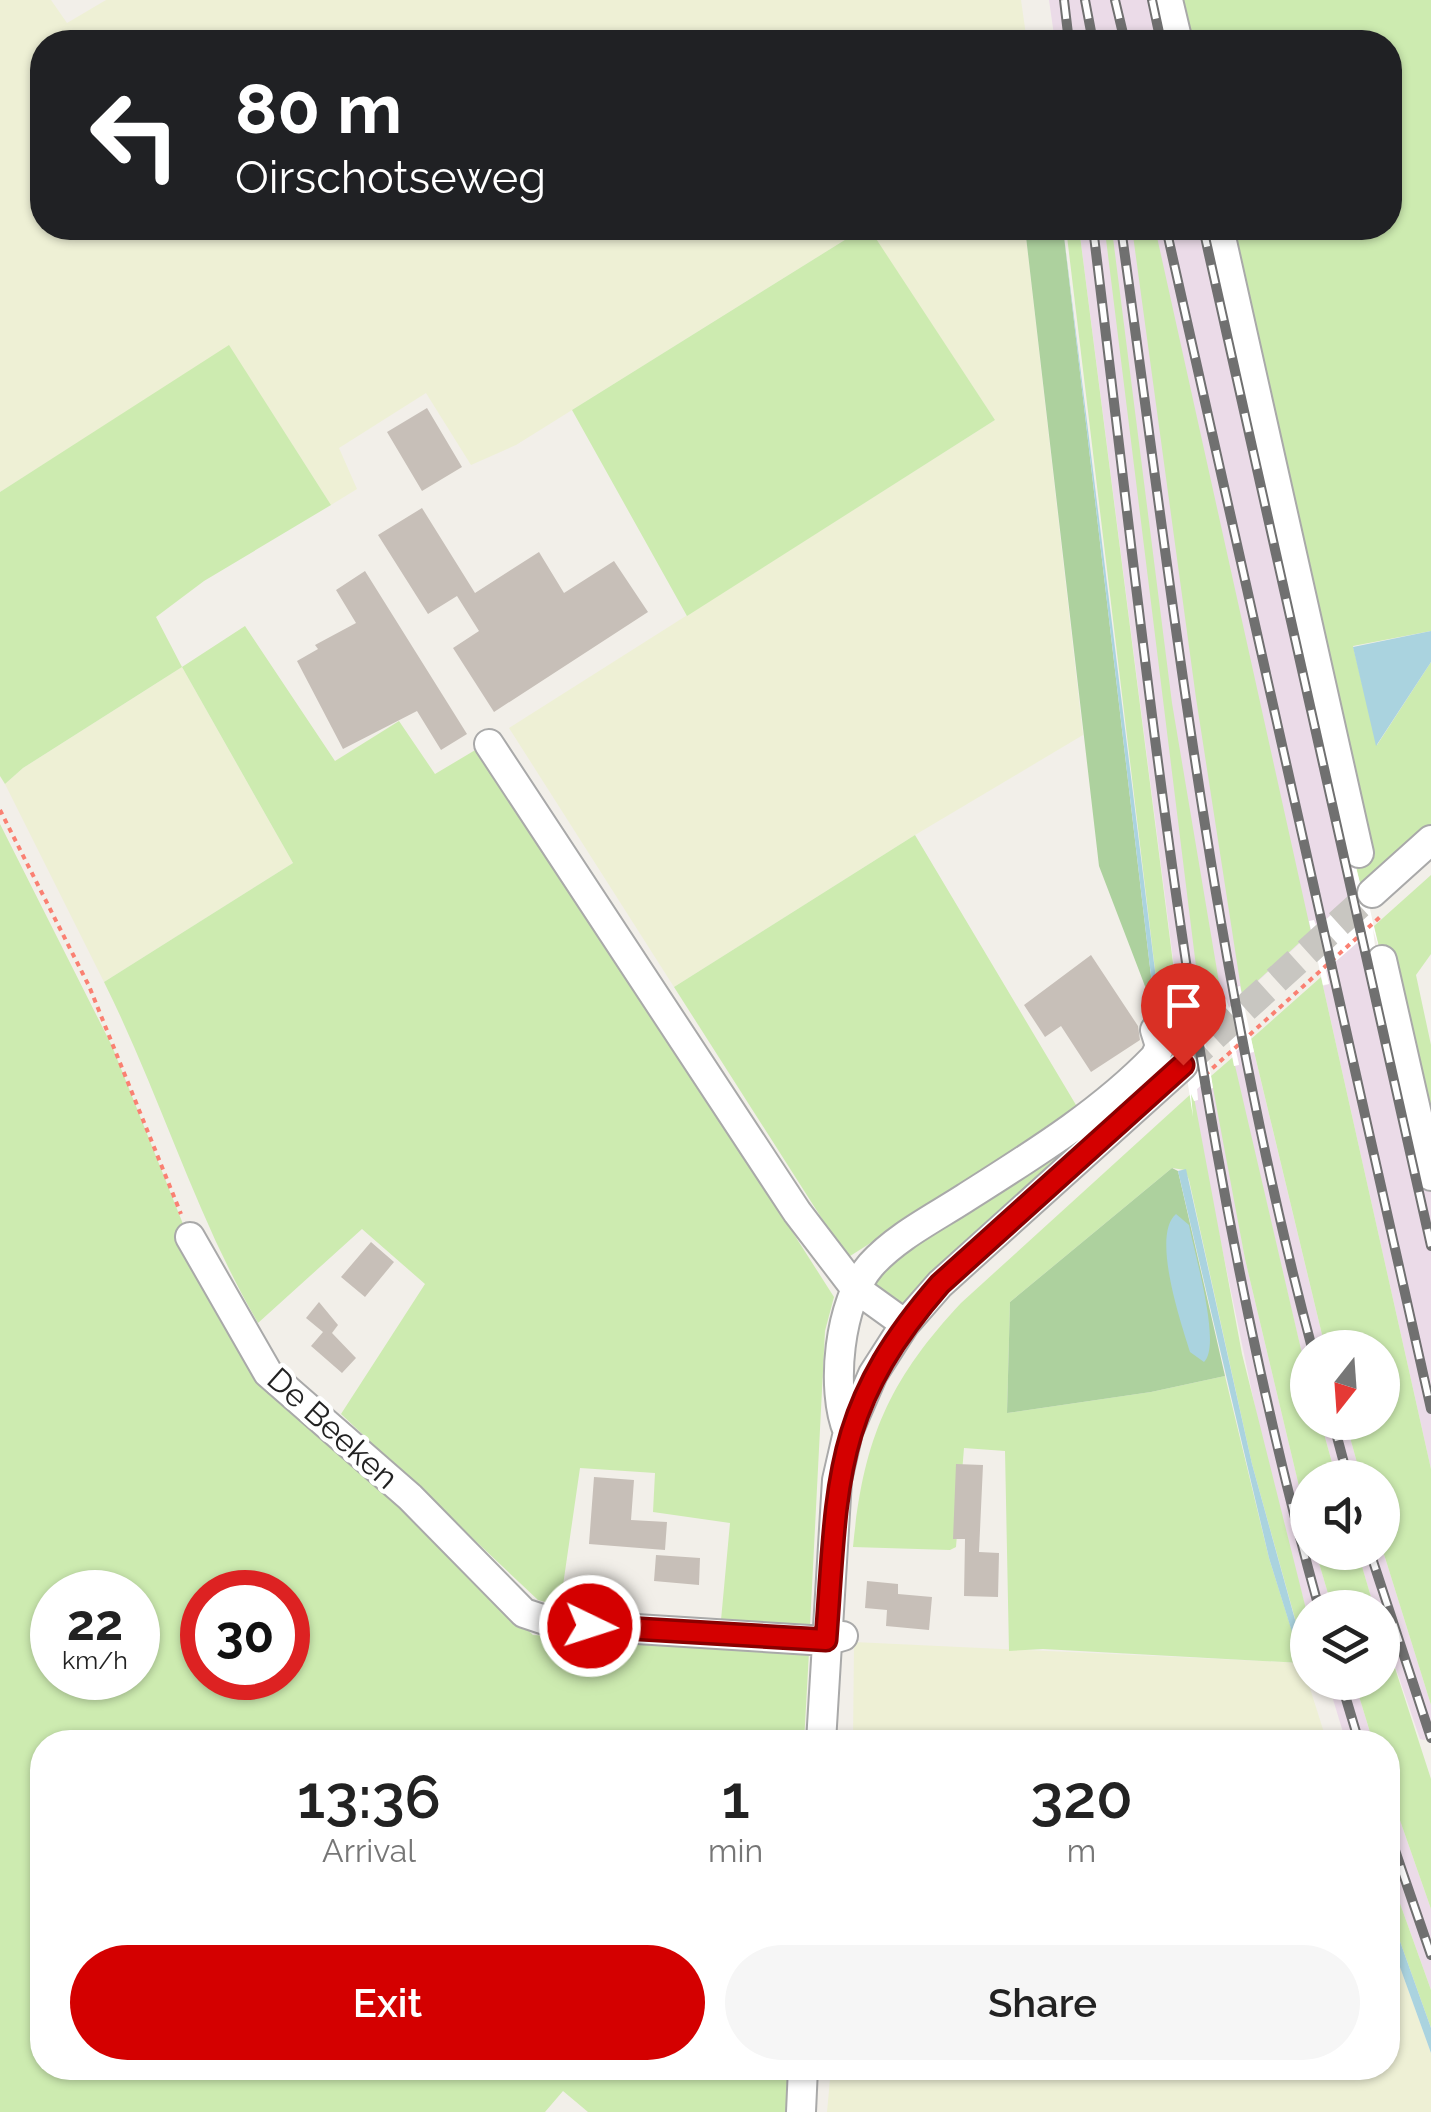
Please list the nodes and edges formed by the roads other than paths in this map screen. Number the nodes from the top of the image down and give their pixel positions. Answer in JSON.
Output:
{"nodes":[{"id":1,"x":1168,"y":0,"type":"edge"},
{"id":2,"x":1175,"y":30,"type":"edge"},
{"id":3,"x":1222,"y":240,"type":"edge"},
{"id":4,"x":489,"y":744,"type":"dead end"},
{"id":5,"x":1431,"y":840,"type":"edge"},
{"id":6,"x":1359,"y":854,"type":"dead end"},
{"id":7,"x":1377,"y":904,"type":"tunnel mouth"},
{"id":8,"x":1382,"y":960,"type":"dead end"},
{"id":9,"x":1155,"y":1030,"type":"dead end"},
{"id":10,"x":1193,"y":1071,"type":"tunnel mouth"},
{"id":11,"x":1431,"y":1176,"type":"edge"},
{"id":12,"x":190,"y":1237,"type":"road end"},
{"id":13,"x":855,"y":1288,"type":"junction"},
{"id":14,"x":905,"y":1324,"type":"junction"},
{"id":15,"x":848,"y":1432,"type":"junction"},
{"id":16,"x":835,"y":1638,"type":"junction"},
{"id":17,"x":823,"y":1730,"type":"edge"},
{"id":18,"x":802,"y":2080,"type":"edge"},
{"id":19,"x":801,"y":2112,"type":"edge"}],
"edges":[{"from":1,"to":2,"type":"street"},
{"from":3,"to":6,"type":"street"},
{"from":4,"to":13,"type":"street"},
{"from":5,"to":7,"type":"street"},
{"from":8,"to":11,"type":"street"},
{"from":9,"to":13,"type":"street"},
{"from":10,"to":14,"type":"street"},
{"from":12,"to":16,"type":"street","name":"De Beeken"},
{"from":13,"to":14,"type":"street"},
{"from":13,"to":15,"type":"street"},
{"from":14,"to":15,"type":"street"},
{"from":15,"to":16,"type":"street"},
{"from":16,"to":17,"type":"street"},
{"from":18,"to":19,"type":"street"}]}
